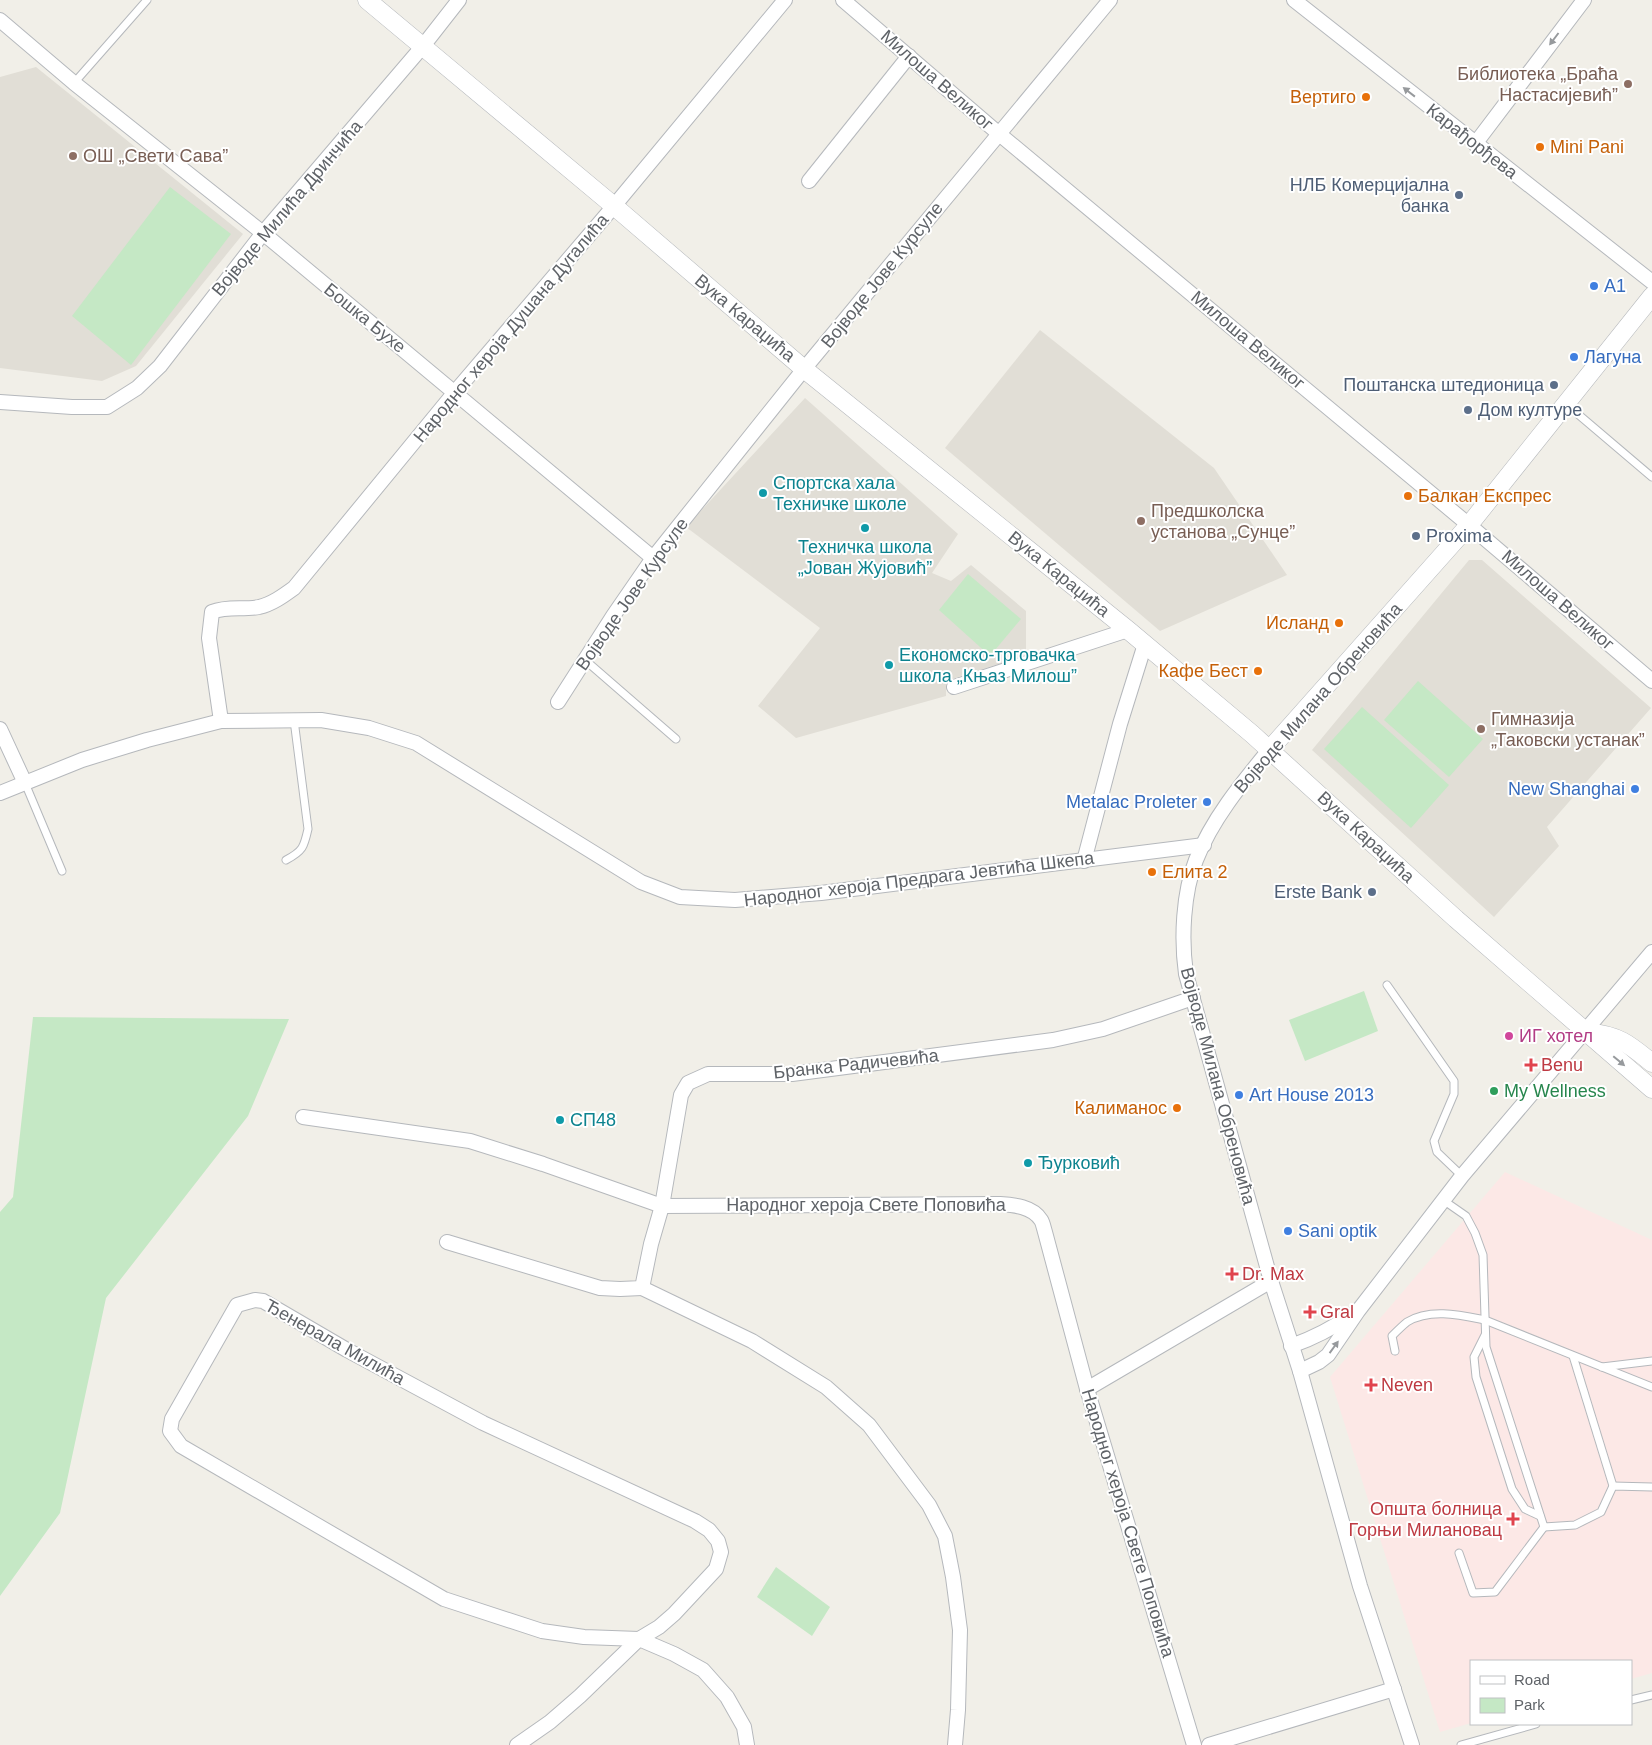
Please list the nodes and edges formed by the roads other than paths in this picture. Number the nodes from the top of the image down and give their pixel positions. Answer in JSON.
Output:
{"nodes":[{"id":1,"x":147,"y":0,"type":"edge"},
{"id":2,"x":368,"y":0,"type":"edge"},
{"id":3,"x":459,"y":0,"type":"edge"},
{"id":4,"x":785,"y":0,"type":"edge"},
{"id":5,"x":843,"y":0,"type":"edge"},
{"id":6,"x":1110,"y":0,"type":"edge"},
{"id":7,"x":1294,"y":0,"type":"edge"},
{"id":8,"x":1584,"y":0,"type":"edge"},
{"id":9,"x":0,"y":20,"type":"edge"},
{"id":10,"x":423,"y":46,"type":"junction"},
{"id":11,"x":909,"y":56,"type":"junction"},
{"id":12,"x":74,"y":83,"type":"junction"},
{"id":13,"x":998,"y":133,"type":"junction"},
{"id":14,"x":1475,"y":144,"type":"junction"},
{"id":15,"x":809,"y":180,"type":"dead end"},
{"id":16,"x":614,"y":206,"type":"junction"},
{"id":17,"x":262,"y":233,"type":"junction"},
{"id":18,"x":1652,"y":282,"type":"edge"},
{"id":19,"x":1652,"y":296,"type":"edge"},
{"id":20,"x":804,"y":369,"type":"junction"},
{"id":21,"x":455,"y":392,"type":"junction"},
{"id":22,"x":0,"y":402,"type":"edge"},
{"id":23,"x":1566,"y":404,"type":"junction"},
{"id":24,"x":1652,"y":477,"type":"edge"},
{"id":25,"x":1469,"y":525,"type":"junction"},
{"id":26,"x":653,"y":558,"type":"junction"},
{"id":27,"x":1128,"y":630,"type":"junction"},
{"id":28,"x":1146,"y":644,"type":"junction"},
{"id":29,"x":584,"y":660,"type":"junction"},
{"id":30,"x":1652,"y":681,"type":"edge"},
{"id":31,"x":954,"y":687,"type":"dead end"},
{"id":32,"x":558,"y":702,"type":"dead end"},
{"id":33,"x":294,"y":719,"type":"junction"},
{"id":34,"x":221,"y":720,"type":"junction"},
{"id":35,"x":0,"y":728,"type":"edge"},
{"id":36,"x":676,"y":739,"type":"dead end"},
{"id":37,"x":1270,"y":749,"type":"junction"},
{"id":38,"x":25,"y":783,"type":"junction"},
{"id":39,"x":0,"y":793,"type":"edge"},
{"id":40,"x":1204,"y":845,"type":"junction"},
{"id":41,"x":286,"y":860,"type":"dead end"},
{"id":42,"x":1084,"y":861,"type":"junction"},
{"id":43,"x":62,"y":871,"type":"dead end"},
{"id":44,"x":1652,"y":952,"type":"edge"},
{"id":45,"x":1387,"y":985,"type":"dead end"},
{"id":46,"x":1193,"y":998,"type":"junction"},
{"id":47,"x":1586,"y":1032,"type":"junction"},
{"id":48,"x":1652,"y":1063,"type":"edge"},
{"id":49,"x":1652,"y":1089,"type":"edge"},
{"id":50,"x":303,"y":1117,"type":"dead end"},
{"id":51,"x":1462,"y":1176,"type":"junction"},
{"id":52,"x":1444,"y":1200,"type":"junction"},
{"id":53,"x":662,"y":1206,"type":"junction"},
{"id":54,"x":447,"y":1242,"type":"dead end"},
{"id":55,"x":1271,"y":1281,"type":"junction"},
{"id":56,"x":642,"y":1288,"type":"junction"},
{"id":57,"x":1358,"y":1311,"type":"junction"},
{"id":58,"x":1485,"y":1320,"type":"junction"},
{"id":59,"x":1486,"y":1335,"type":"junction"},
{"id":60,"x":1291,"y":1346,"type":"junction"},
{"id":61,"x":1394,"y":1351,"type":"dead end"},
{"id":62,"x":1574,"y":1356,"type":"junction"},
{"id":63,"x":1652,"y":1361,"type":"edge"},
{"id":64,"x":1602,"y":1367,"type":"junction"},
{"id":65,"x":1300,"y":1372,"type":"junction"},
{"id":66,"x":1652,"y":1387,"type":"edge"},
{"id":67,"x":1087,"y":1389,"type":"junction"},
{"id":68,"x":1613,"y":1486,"type":"junction"},
{"id":69,"x":1652,"y":1487,"type":"edge"},
{"id":70,"x":1540,"y":1516,"type":"junction"},
{"id":71,"x":1544,"y":1527,"type":"junction"},
{"id":72,"x":1459,"y":1553,"type":"dead end"},
{"id":73,"x":639,"y":1639,"type":"junction"},
{"id":74,"x":1394,"y":1689,"type":"junction"},
{"id":75,"x":1652,"y":1695,"type":"edge"},
{"id":76,"x":1632,"y":1700,"type":"edge"},
{"id":77,"x":1532,"y":1725,"type":"edge"},
{"id":78,"x":517,"y":1745,"type":"edge"},
{"id":79,"x":747,"y":1745,"type":"edge"},
{"id":80,"x":955,"y":1745,"type":"edge"},
{"id":81,"x":1194,"y":1745,"type":"edge"},
{"id":82,"x":1209,"y":1745,"type":"edge"},
{"id":83,"x":1412,"y":1745,"type":"edge"},
{"id":84,"x":1460,"y":1745,"type":"edge"}],
"edges":[{"from":1,"to":12,"type":"lane"},
{"from":2,"to":10,"type":"street","name":"Вука Караџића"},
{"from":3,"to":10,"type":"street","name":"Војводе Милића Дринчића"},
{"from":4,"to":16,"type":"street","name":"Народног хероја Душана Дугалића"},
{"from":5,"to":11,"type":"street","name":"Милоша Великог"},
{"from":6,"to":13,"type":"street","name":"Војводе Јове Курсуле"},
{"from":14,"to":7,"type":"street","name":"Карађорђева","one_way":true},
{"from":8,"to":14,"type":"street","one_way":true},
{"from":9,"to":12,"type":"street","name":"Бошка Бухе"},
{"from":10,"to":16,"type":"street","name":"Вука Караџића"},
{"from":10,"to":17,"type":"street","name":"Војводе Милића Дринчића"},
{"from":11,"to":13,"type":"street","name":"Милоша Великог"},
{"from":11,"to":15,"type":"street"},
{"from":12,"to":17,"type":"street","name":"Бошка Бухе"},
{"from":13,"to":20,"type":"street","name":"Војводе Јове Курсуле"},
{"from":13,"to":25,"type":"street","name":"Милоша Великог"},
{"from":14,"to":18,"type":"street","name":"Карађорђева"},
{"from":16,"to":20,"type":"street","name":"Вука Караџића"},
{"from":16,"to":21,"type":"street","name":"Народног хероја Душана Дугалића"},
{"from":17,"to":21,"type":"street","name":"Бошка Бухе"},
{"from":17,"to":22,"type":"street","name":"Војводе Милића Дринчића"},
{"from":19,"to":23,"type":"street","name":"Војводе Милана Обреновића"},
{"from":20,"to":26,"type":"street","name":"Војводе Јове Курсуле"},
{"from":20,"to":27,"type":"street","name":"Вука Караџића"},
{"from":21,"to":26,"type":"street","name":"Бошка Бухе"},
{"from":21,"to":34,"type":"street","name":"Народног хероја Душана Дугалића"},
{"from":23,"to":24,"type":"lane"},
{"from":23,"to":25,"type":"street","name":"Војводе Милана Обреновића"},
{"from":25,"to":30,"type":"street","name":"Милоша Великог"},
{"from":25,"to":37,"type":"street","name":"Војводе Милана Обреновића"},
{"from":26,"to":29,"type":"street","name":"Војводе Јове Курсуле"},
{"from":27,"to":28,"type":"street","name":"Вука Караџића"},
{"from":27,"to":31,"type":"street","name":"Вука Караџића"},
{"from":28,"to":37,"type":"street","name":"Вука Караџића"},
{"from":28,"to":42,"type":"street"},
{"from":29,"to":32,"type":"street","name":"Војводе Јове Курсуле"},
{"from":29,"to":36,"type":"lane"},
{"from":33,"to":34,"type":"street","name":"Народног хероја Предрага Јевтића Шкепа"},
{"from":33,"to":41,"type":"lane"},
{"from":33,"to":42,"type":"street","name":"Народног хероја Предрага Јевтића Шкепа"},
{"from":34,"to":38,"type":"street","name":"Народног хероја Предрага Јевтића Шкепа"},
{"from":35,"to":38,"type":"street"},
{"from":37,"to":40,"type":"street","name":"Војводе Милана Обреновића"},
{"from":37,"to":47,"type":"street","name":"Вука Караџића"},
{"from":38,"to":39,"type":"street","name":"Народног хероја Предрага Јевтића Шкепа"},
{"from":38,"to":43,"type":"lane"},
{"from":40,"to":42,"type":"street","name":"Народног хероја Предрага Јевтића Шкепа"},
{"from":40,"to":46,"type":"street","name":"Војводе Милана Обреновића"},
{"from":44,"to":47,"type":"street"},
{"from":45,"to":51,"type":"lane"},
{"from":46,"to":53,"type":"street","name":"Бранка Радичевића"},
{"from":46,"to":55,"type":"street","name":"Војводе Милана Обреновића"},
{"from":47,"to":48,"type":"street"},
{"from":47,"to":49,"type":"street","name":"Вука Караџића","one_way":true},
{"from":47,"to":51,"type":"street"},
{"from":50,"to":53,"type":"street","name":"Народног хероја Свете Поповића"},
{"from":51,"to":52,"type":"street"},
{"from":52,"to":57,"type":"street"},
{"from":52,"to":58,"type":"lane"},
{"from":53,"to":56,"type":"street","name":"Бранка Радичевића"},
{"from":53,"to":67,"type":"street","name":"Народног хероја Свете Поповића"},
{"from":54,"to":56,"type":"street"},
{"from":55,"to":60,"type":"street","name":"Војводе Милана Обреновића"},
{"from":55,"to":67,"type":"street"},
{"from":56,"to":80,"type":"street"},
{"from":57,"to":60,"type":"street"},
{"from":65,"to":57,"type":"street","one_way":true},
{"from":58,"to":59,"type":"lane"},
{"from":58,"to":61,"type":"lane"},
{"from":58,"to":62,"type":"lane"},
{"from":59,"to":70,"type":"lane"},
{"from":59,"to":70,"type":"lane"},
{"from":60,"to":65,"type":"street","name":"Војводе Милана Обреновића"},
{"from":62,"to":64,"type":"lane"},
{"from":62,"to":68,"type":"lane"},
{"from":63,"to":64,"type":"lane"},
{"from":64,"to":66,"type":"lane"},
{"from":65,"to":74,"type":"street","name":"Војводе Милана Обреновића"},
{"from":67,"to":81,"type":"street","name":"Народног хероја Свете Поповића"},
{"from":68,"to":69,"type":"lane"},
{"from":68,"to":71,"type":"lane"},
{"from":70,"to":71,"type":"lane"},
{"from":71,"to":72,"type":"lane"},
{"from":73,"to":73,"type":"street","name":"Ђенерала Милића"},
{"from":73,"to":78,"type":"street"},
{"from":73,"to":79,"type":"street"},
{"from":74,"to":82,"type":"street"},
{"from":74,"to":83,"type":"street","name":"Војводе Милана Обреновића"},
{"from":75,"to":76,"type":"lane"},
{"from":77,"to":84,"type":"lane"}]}
